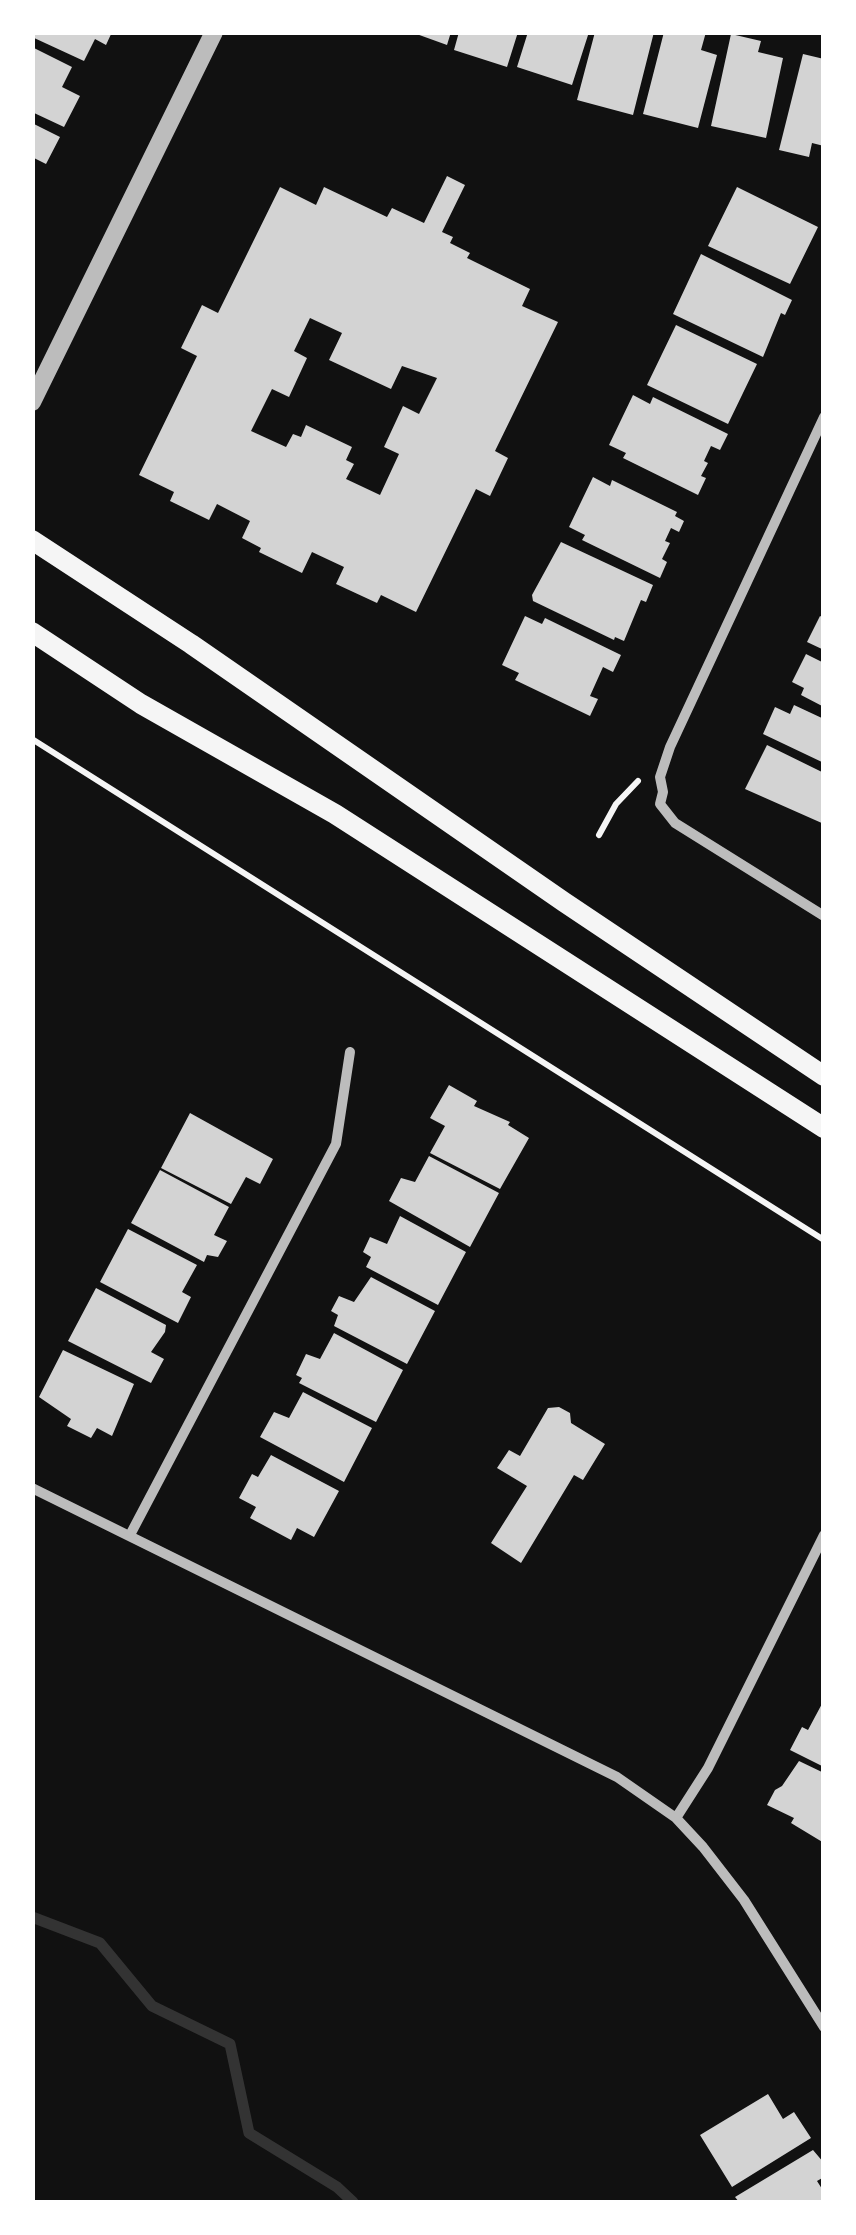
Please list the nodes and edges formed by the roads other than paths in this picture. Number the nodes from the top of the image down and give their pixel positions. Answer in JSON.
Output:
{"nodes":[{"id":1,"x":214,"y":32,"type":"edge"},
{"id":2,"x":32,"y":402,"type":"edge"},
{"id":3,"x":824,"y":417,"type":"edge"},
{"id":4,"x":32,"y":540,"type":"edge"},
{"id":5,"x":32,"y":632,"type":"edge"},
{"id":6,"x":824,"y":916,"type":"edge"},
{"id":7,"x":350,"y":1052,"type":"dead end"},
{"id":8,"x":824,"y":1076,"type":"edge"},
{"id":9,"x":824,"y":1128,"type":"edge"},
{"id":10,"x":32,"y":1488,"type":"edge"},
{"id":11,"x":130,"y":1535,"type":"junction"},
{"id":12,"x":824,"y":1535,"type":"edge"},
{"id":13,"x":676,"y":1818,"type":"junction"},
{"id":14,"x":824,"y":2027,"type":"edge"}],
"edges":[{"from":1,"to":2,"type":"street"},
{"from":3,"to":6,"type":"street"},
{"from":4,"to":8,"type":"main road"},
{"from":5,"to":9,"type":"main road"},
{"from":7,"to":11,"type":"street"},
{"from":10,"to":11,"type":"street"},
{"from":11,"to":13,"type":"street"},
{"from":12,"to":13,"type":"street"},
{"from":13,"to":14,"type":"street"}]}
